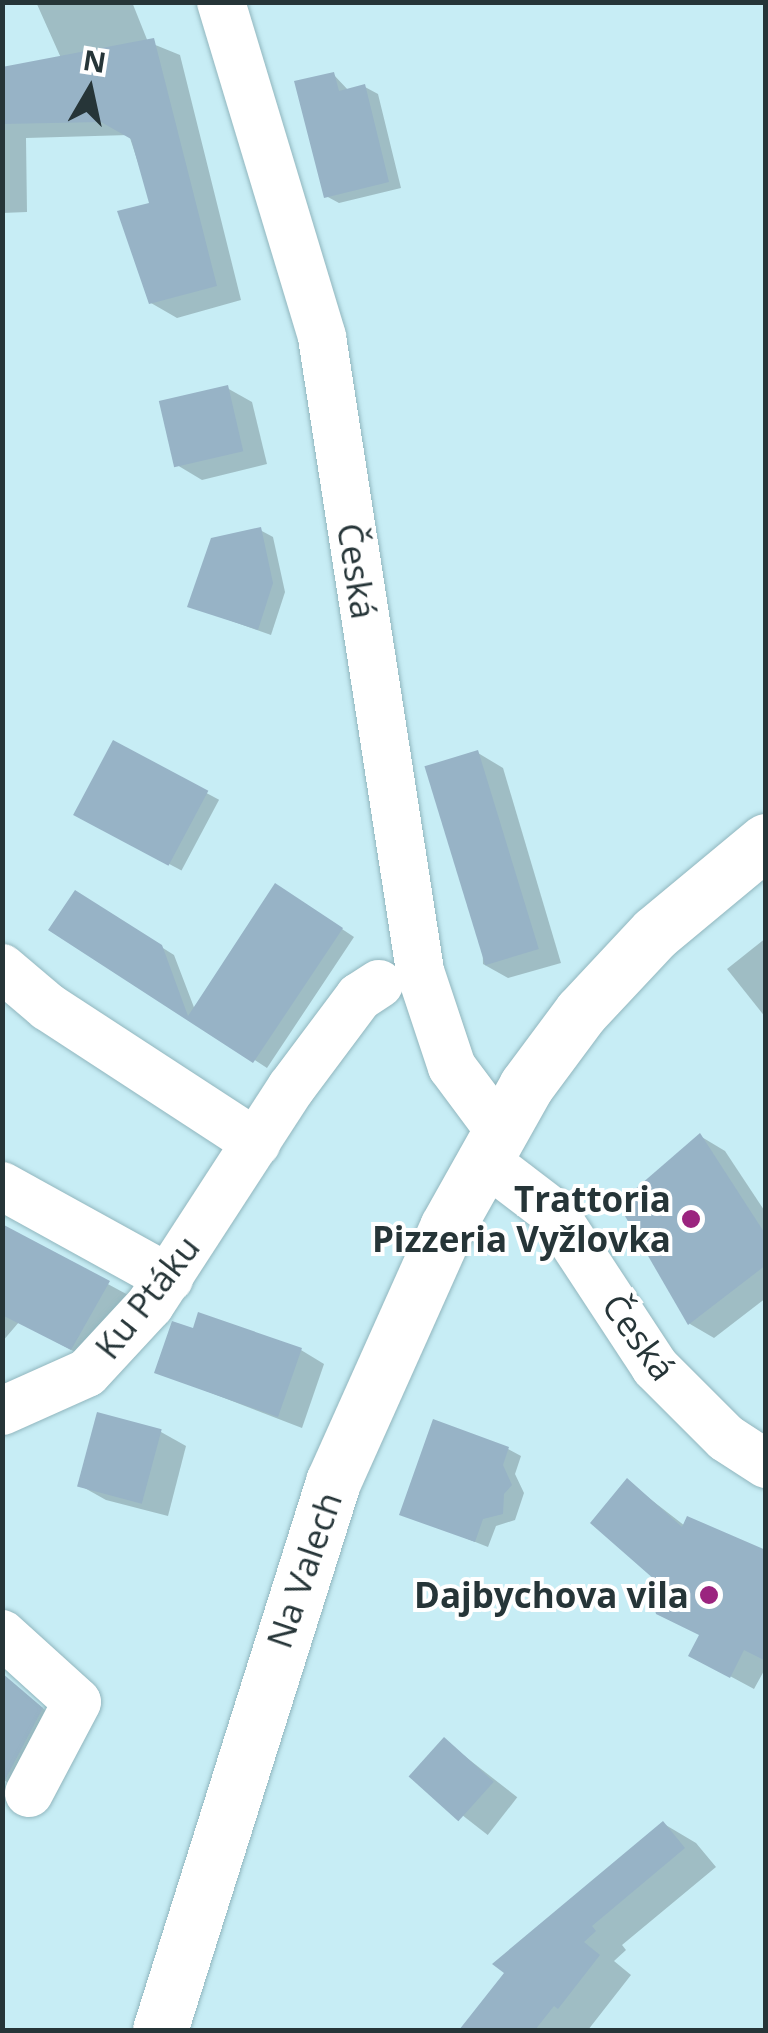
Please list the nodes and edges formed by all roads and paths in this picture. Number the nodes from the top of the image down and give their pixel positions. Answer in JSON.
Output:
{"nodes":[{"id":1,"x":221,"y":2,"type":"edge"},
{"id":2,"x":766,"y":841,"type":"edge"},
{"id":3,"x":2,"y":968,"type":"edge"},
{"id":4,"x":379,"y":984,"type":"dead end"},
{"id":5,"x":257,"y":1144,"type":"junction"},
{"id":6,"x":491,"y":1144,"type":"junction"},
{"id":7,"x":2,"y":1186,"type":"edge"},
{"id":8,"x":169,"y":1278,"type":"junction"},
{"id":9,"x":2,"y":1410,"type":"edge"},
{"id":10,"x":766,"y":1464,"type":"edge"},
{"id":11,"x":2,"y":1634,"type":"edge"},
{"id":12,"x":29,"y":1793,"type":"dead end"},
{"id":13,"x":160,"y":2030,"type":"edge"}],
"edges":[{"from":1,"to":6,"type":"street","name":"Česká"},
{"from":2,"to":6,"type":"main road","name":"Na Valech"},
{"from":3,"to":5,"type":"street"},
{"from":4,"to":5,"type":"street","name":"Ku Ptáku"},
{"from":5,"to":8,"type":"street","name":"Ku Ptáku"},
{"from":6,"to":10,"type":"street","name":"Česká"},
{"from":6,"to":13,"type":"main road","name":"Na Valech"},
{"from":7,"to":8,"type":"street"},
{"from":8,"to":9,"type":"street","name":"Ku Ptáku"},
{"from":11,"to":12,"type":"street"}]}
